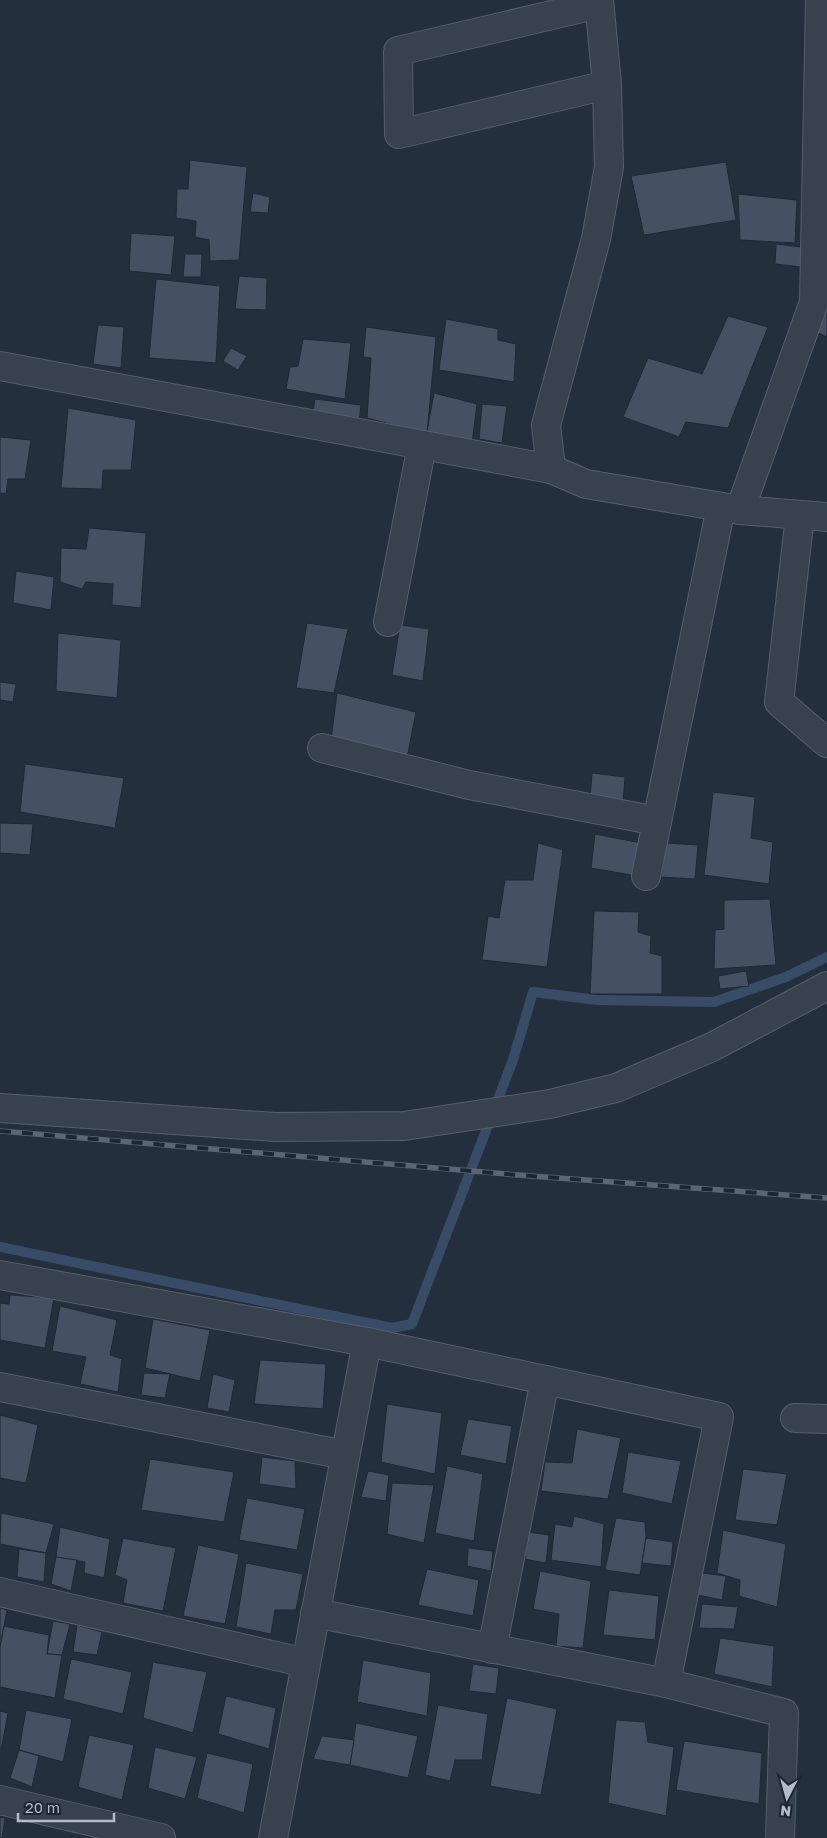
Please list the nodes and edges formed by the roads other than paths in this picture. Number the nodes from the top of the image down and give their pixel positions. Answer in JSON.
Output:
{"nodes":[{"id":1,"x":820,"y":0,"type":"edge"},
{"id":2,"x":599,"y":2,"type":"edge"},
{"id":3,"x":607,"y":85,"type":"junction"},
{"id":4,"x":823,"y":100,"type":"edge"},
{"id":5,"x":0,"y":366,"type":"edge"},
{"id":6,"x":422,"y":445,"type":"junction"},
{"id":7,"x":551,"y":469,"type":"junction"},
{"id":8,"x":730,"y":508,"type":"junction"},
{"id":9,"x":800,"y":515,"type":"junction"},
{"id":10,"x":827,"y":517,"type":"edge"},
{"id":11,"x":388,"y":622,"type":"dead end"},
{"id":12,"x":827,"y":743,"type":"edge"},
{"id":13,"x":322,"y":748,"type":"dead end"},
{"id":14,"x":657,"y":821,"type":"junction"},
{"id":15,"x":646,"y":876,"type":"dead end"},
{"id":16,"x":827,"y":986,"type":"edge"},
{"id":17,"x":0,"y":1108,"type":"edge"},
{"id":18,"x":0,"y":1275,"type":"edge"},
{"id":19,"x":367,"y":1342,"type":"junction"},
{"id":20,"x":545,"y":1380,"type":"junction"},
{"id":21,"x":0,"y":1387,"type":"edge"},
{"id":22,"x":795,"y":1418,"type":"dead end"},
{"id":23,"x":827,"y":1419,"type":"edge"},
{"id":24,"x":345,"y":1456,"type":"junction"},
{"id":25,"x":0,"y":1592,"type":"edge"},
{"id":26,"x":315,"y":1613,"type":"junction"},
{"id":27,"x":492,"y":1649,"type":"junction"},
{"id":28,"x":306,"y":1663,"type":"junction"},
{"id":29,"x":666,"y":1683,"type":"junction"},
{"id":30,"x":0,"y":1800,"type":"edge"},
{"id":31,"x":74,"y":1828,"type":"edge"},
{"id":32,"x":161,"y":1838,"type":"edge"},
{"id":33,"x":273,"y":1838,"type":"edge"},
{"id":34,"x":780,"y":1838,"type":"edge"}],
"edges":[{"from":1,"to":4,"type":"street"},
{"from":2,"to":3,"type":"street"},
{"from":2,"to":3,"type":"street"},
{"from":3,"to":7,"type":"street"},
{"from":4,"to":8,"type":"street"},
{"from":5,"to":6,"type":"street"},
{"from":6,"to":7,"type":"street"},
{"from":6,"to":11,"type":"street"},
{"from":7,"to":8,"type":"street"},
{"from":8,"to":9,"type":"street"},
{"from":8,"to":14,"type":"street"},
{"from":9,"to":10,"type":"street"},
{"from":9,"to":12,"type":"street"},
{"from":13,"to":14,"type":"street"},
{"from":14,"to":15,"type":"street"},
{"from":16,"to":17,"type":"street"},
{"from":18,"to":19,"type":"street"},
{"from":19,"to":20,"type":"street"},
{"from":19,"to":24,"type":"street"},
{"from":20,"to":27,"type":"street"},
{"from":20,"to":29,"type":"street"},
{"from":21,"to":24,"type":"street"},
{"from":22,"to":23,"type":"street"},
{"from":24,"to":26,"type":"street"},
{"from":25,"to":28,"type":"street"},
{"from":26,"to":27,"type":"street"},
{"from":26,"to":28,"type":"street"},
{"from":27,"to":29,"type":"street"},
{"from":28,"to":33,"type":"street"},
{"from":29,"to":34,"type":"street"},
{"from":30,"to":31,"type":"street"},
{"from":31,"to":32,"type":"street"}]}
